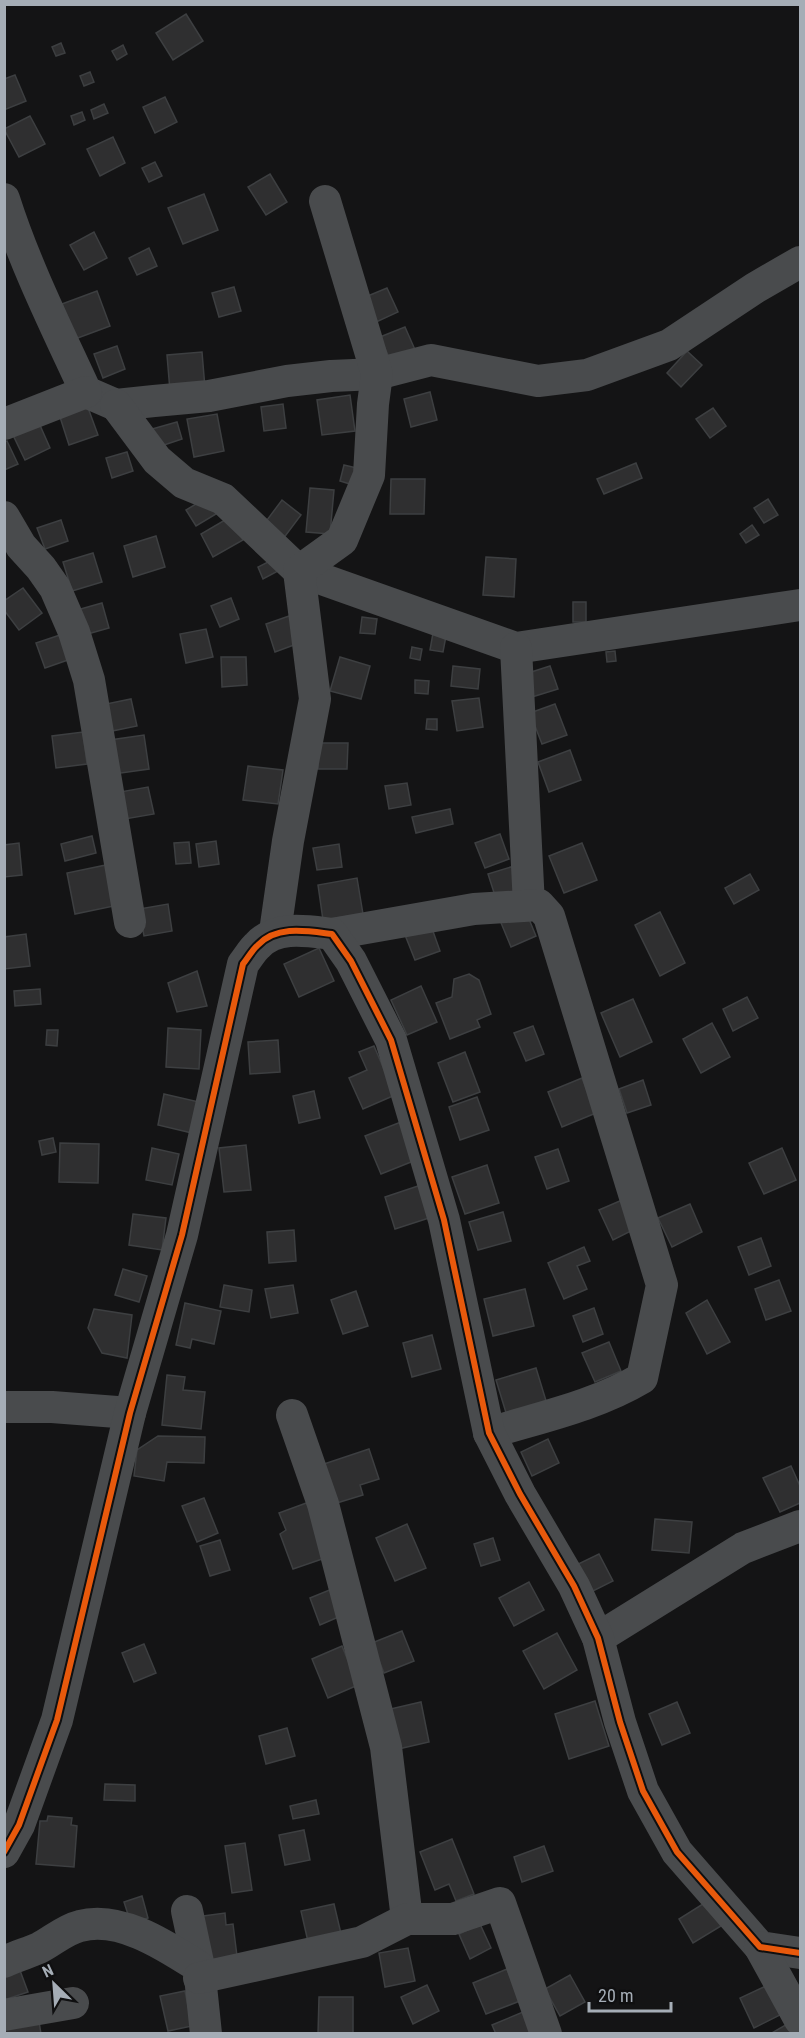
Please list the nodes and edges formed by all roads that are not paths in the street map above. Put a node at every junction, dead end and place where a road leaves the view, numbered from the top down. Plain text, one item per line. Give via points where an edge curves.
1 (4, 199) edge
2 (326, 201) dead end
3 (801, 262) edge
4 (377, 374) junction
5 (86, 392) junction
6 (116, 405) junction
7 (4, 424) edge
8 (4, 517) edge
9 (299, 571) junction
10 (801, 605) edge
11 (516, 648) junction
12 (529, 904) junction
13 (130, 922) dead end
14 (275, 932) junction
15 (332, 934) junction
16 (4, 1407) edge
17 (130, 1413) junction
18 (292, 1414) dead end
19 (489, 1433) junction
20 (801, 1526) edge
21 (598, 1638) junction
22 (4, 1852) edge
23 (187, 1911) dead end
24 (407, 1919) junction
25 (760, 1947) junction
26 (801, 1953) edge
27 (4, 1962) edge
28 (199, 1972) junction
29 (73, 2003) dead end
30 (4, 2015) edge
31 (801, 2020) edge
32 (206, 2034) edge
33 (546, 2034) edge

1 - 5 street
2 - 4 street
3 - 4 street via 669,345 587,375 538,381 431,360
4 - 6 street via 287,381 209,396
4 - 9 street via 369,475 342,540
5 - 6 street
5 - 7 street
6 - 9 street via 157,460 184,483 222,499
8 - 13 street via 21,546 55,588 80,651 89,680
9 - 11 street
9 - 14 street via 315,699
10 - 11 street
11 - 12 street
12 - 15 street via 474,909
12 - 19 street via 539,905 549,916 662,1285 642,1378 590,1403
14 - 15 street via 304,930
14 - 17 street via 243,964 182,1235
15 - 19 street via 351,961 391,1040 444,1220
16 - 17 street
17 - 22 street via 57,1720 19,1825
18 - 24 street via 322,1504 386,1747
19 - 21 street via 574,1586
20 - 21 street via 743,1548
21 - 25 street via 643,1791 677,1852
23 - 28 street
24 - 28 street via 362,1942
24 - 33 street via 453,1918 500,1903
25 - 26 street
25 - 31 street
27 - 28 street via 66,1931 99,1924 146,1935
28 - 32 street
29 - 30 street

